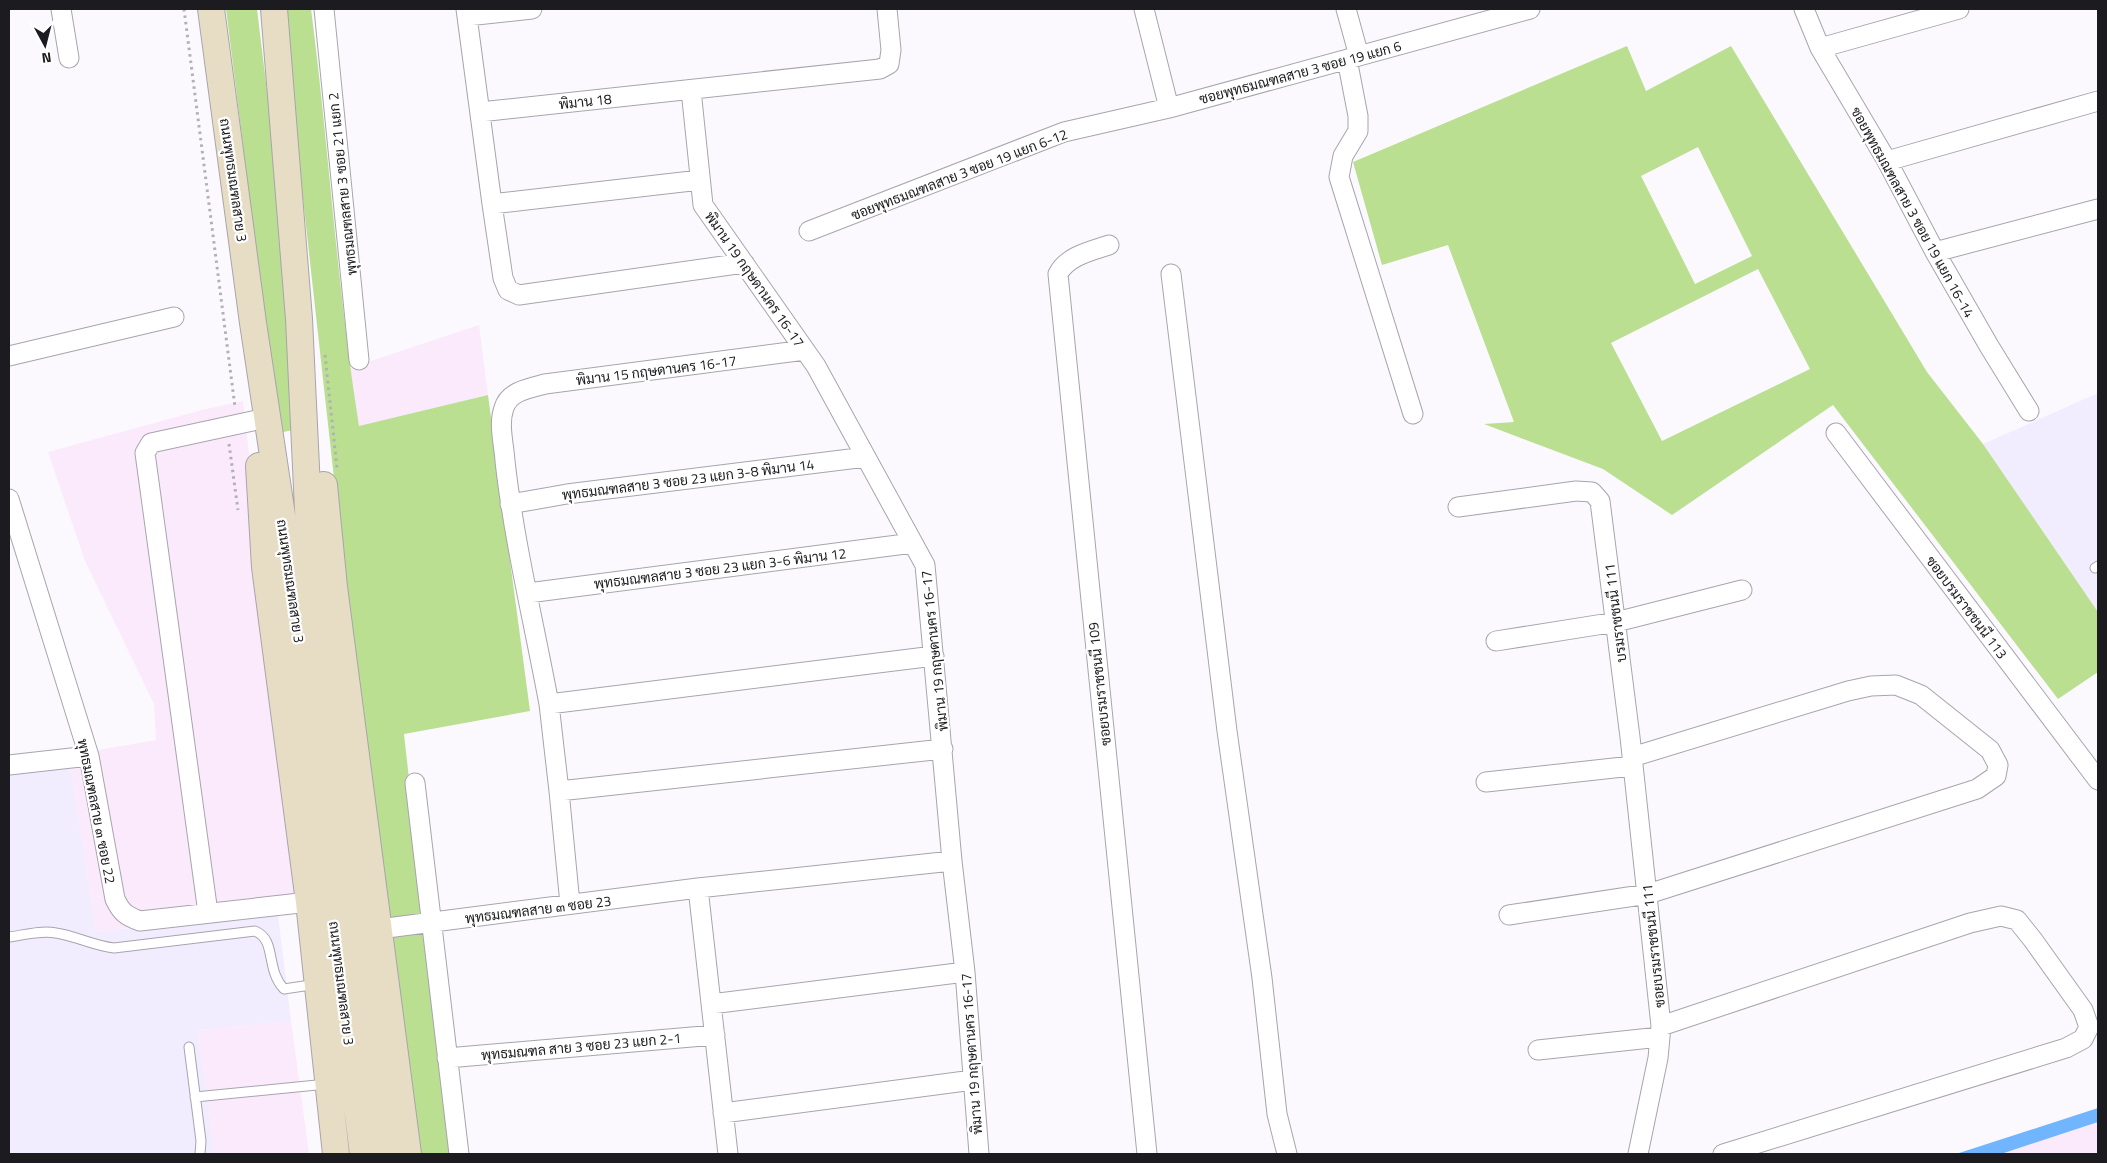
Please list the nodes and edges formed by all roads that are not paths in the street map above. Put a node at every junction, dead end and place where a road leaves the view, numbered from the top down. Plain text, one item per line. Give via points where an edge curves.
1 (61, 9) edge
2 (211, 9) edge
3 (274, 9) edge
4 (324, 9) edge
5 (532, 9) edge
6 (887, 9) edge
7 (1144, 9) edge
8 (1346, 9) edge
9 (1527, 9) edge
10 (1804, 9) edge
11 (1959, 9) edge
12 (467, 12) edge
13 (1820, 48) junction
14 (69, 58) dead end
15 (1353, 58) junction
16 (691, 90) junction
17 (2098, 101) edge
18 (1169, 108) junction
19 (480, 112) junction
20 (1887, 161) junction
21 (700, 180) junction
22 (492, 204) junction
23 (2098, 209) edge
24 (809, 231) dead end
25 (1109, 245) dead end
26 (1935, 252) junction
27 (744, 264) junction
28 (1171, 274) dead end
29 (174, 317) dead end
30 (300, 319) junction
31 (253, 323) junction
32 (805, 350) junction
33 (9, 356) edge
34 (359, 360) dead end
35 (2028, 411) dead end
36 (1413, 414) dead end
37 (247, 422) junction
38 (1836, 433) dead end
39 (866, 457) junction
40 (9, 499) edge
41 (510, 504) junction
42 (1458, 508) dead end
43 (912, 543) junction
44 (299, 553) junction
45 (1742, 590) dead end
46 (528, 593) junction
47 (1616, 622) junction
48 (1496, 641) dead end
49 (934, 656) junction
50 (549, 704) junction
51 (1630, 737) joint
52 (943, 749) junction
53 (89, 756) junction
54 (1632, 762) junction
55 (9, 765) edge
56 (2098, 780) edge
57 (1486, 782) dead end
58 (415, 783) dead end
59 (559, 791) junction
60 (952, 861) junction
61 (698, 888) junction
62 (1648, 894) junction
63 (309, 902) junction
64 (570, 904) junction
65 (208, 913) junction
66 (1509, 915) dead end
67 (433, 923) junction
68 (379, 929) junction
69 (9, 937) edge
70 (965, 972) junction
71 (317, 984) junction
72 (711, 1004) junction
73 (1660, 1031) junction
74 (714, 1034) junction
75 (189, 1047) dead end
76 (1538, 1050) dead end
77 (447, 1058) junction
78 (973, 1080) junction
79 (328, 1084) junction
80 (195, 1097) junction
81 (723, 1113) junction
82 (200, 1154) edge
83 (336, 1154) edge
84 (363, 1154) edge
85 (387, 1154) edge
86 (408, 1154) edge
87 (459, 1154) edge
88 (728, 1154) edge
89 (979, 1154) edge
90 (1147, 1154) edge
91 (1287, 1154) edge
92 (1638, 1154) edge
93 (1723, 1154) edge

1 - 14 street
2 - 31 main road, ถนนพุทธมณฑลสาย 3
3 - 30 main road, ถนนพุทธมณฑลสาย 3
4 - 34 street, พุทธมณฑลสาย 3 ซอย 21 แยก 2
5 - 12 street
6 - 16 street, พิมาน 18 via 891,50 889,64 880,69
7 - 18 street
8 - 15 street
9 - 15 street, ซอยพุทธมณฑลสาย 3 ซอย 19 แยก 6
10 - 13 street, ซอยพุทธมณฑลสาย 3 ซอย 19 แยก 16-14
11 - 13 street
12 - 19 street
13 - 20 street, ซอยพุทธมณฑลสาย 3 ซอย 19 แยก 16-14
15 - 18 street, ซอยพุทธมณฑลสาย 3 ซอย 19 แยก 6
15 - 36 street via 1358,131 1343,156 1339,177
16 - 19 street, พิมาน 18
16 - 21 street, พิมาน 19 กฤษดานคร 16-17
17 - 20 street
18 - 24 street, ซอยพุทธมณฑลสาย 3 ซอย 19 แยก 6-12 via 1064,132
19 - 22 street
20 - 26 street, ซอยพุทธมณฑลสาย 3 ซอย 19 แยก 16-14
21 - 22 street
21 - 27 street, พิมาน 19 กฤษดานคร 16-17 via 703,205
22 - 27 street via 503,278 508,290 519,295
23 - 26 street
25 - 90 street, ซอยบรมราชชนนี 109 via 1072,258 1058,274
26 - 35 street, ซอยพุทธมณฑลสาย 3 ซอย 19 แยก 16-14
27 - 32 street, พิมาน 19 กฤษดานคร 16-17
28 - 91 street via 1277,1114
29 - 33 street
30 - 44 main road, ถนนพุทธมณฑลสาย 3
30 - 68 main road via 320,442 334,587
31 - 37 main road
31 - 44 main road, ถนนพุทธมณฑลสาย 3
32 - 39 street, พิมาน 19 กฤษดานคร 16-17
32 - 41 street, พิมาน 15 กฤษดานคร 16-17 via 545,384 522,390 510,397 504,407 502,422
37 - 63 main road
37 - 65 street via 150,443 145,454
38 - 56 street, ซอยบรมราชชนนี 113
39 - 41 street, พุทธมณฑลสาย 3 ซอย 23 แยก 3-8 พิมาน 14
39 - 43 street, พิมาน 19 กฤษดานคร 16-17
40 - 53 street, พุทธมณฑลสาย ๓ ซอย 22
41 - 46 street
42 - 47 street, บรมราชชนนี 111 via 1576,491 1592,492 1600,501 1604,518
43 - 46 street, พุทธมณฑลสาย 3 ซอย 23 แยก 3-6 พิมาน 12
43 - 49 street, พิมาน 19 กฤษดานคร 16-17 via 925,564
44 - 84 main road, ถนนพุทธมณฑลสาย 3
44 - 85 main road, ถนนพุทธมณฑลสาย 3
45 - 47 street
46 - 50 street
47 - 48 street
47 - 51 street, บรมราชชนนี 111
49 - 50 street
49 - 52 street, พิมาน 19 กฤษดานคร 16-17
50 - 59 street
51 - 54 street, ซอยบรมราชชนนี 111
52 - 59 street
52 - 60 street, พิมาน 19 กฤษดานคร 16-17
53 - 55 street
53 - 65 street, พุทธมณฑลสาย ๓ ซอย 22 via 115,899 120,910 140,921
54 - 57 street
54 - 62 street, ซอยบรมราชชนนี 111
54 - 62 street via 1848,691 1896,685 1922,695 1990,750 1998,765 1996,776 1977,789
58 - 67 street
59 - 64 street
60 - 61 street, พุทธมณฑลสาย ๓ ซอย 23
60 - 70 street, พิมาน 19 กฤษดานคร 16-17
61 - 64 street, พุทธมณฑลสาย ๓ ซอย 23
61 - 72 street
62 - 66 street
62 - 73 street, ซอยบรมราชชนนี 111
63 - 65 street, พุทธมณฑลสาย ๓ ซอย 22
63 - 71 main road
64 - 67 street, พุทธมณฑลสาย ๓ ซอย 23
67 - 68 street, พุทธมณฑลสาย ๓ ซอย 23
67 - 77 street
68 - 86 main road
69 - 71 lane via 58,933 114,948 255,931 262,934 269,945 273,974 284,988
70 - 72 street
70 - 78 street, พิมาน 19 กฤษดานคร 16-17
71 - 79 main road
72 - 74 street
73 - 76 street
73 - 92 street, ซอยบรมราชชนนี 111 via 1658,1058
73 - 93 street via 1970,923 2001,916 2017,920 2083,1010 2089,1027 2083,1039 2066,1048
74 - 77 street, พุทธมณฑล สาย 3 ซอย 23 แยก 2-1
74 - 81 street
75 - 80 lane
77 - 87 street
78 - 81 street
78 - 89 street, พิมาน 19 กฤษดานคร 16-17
79 - 80 lane
79 - 83 main road
80 - 82 lane
81 - 88 street

